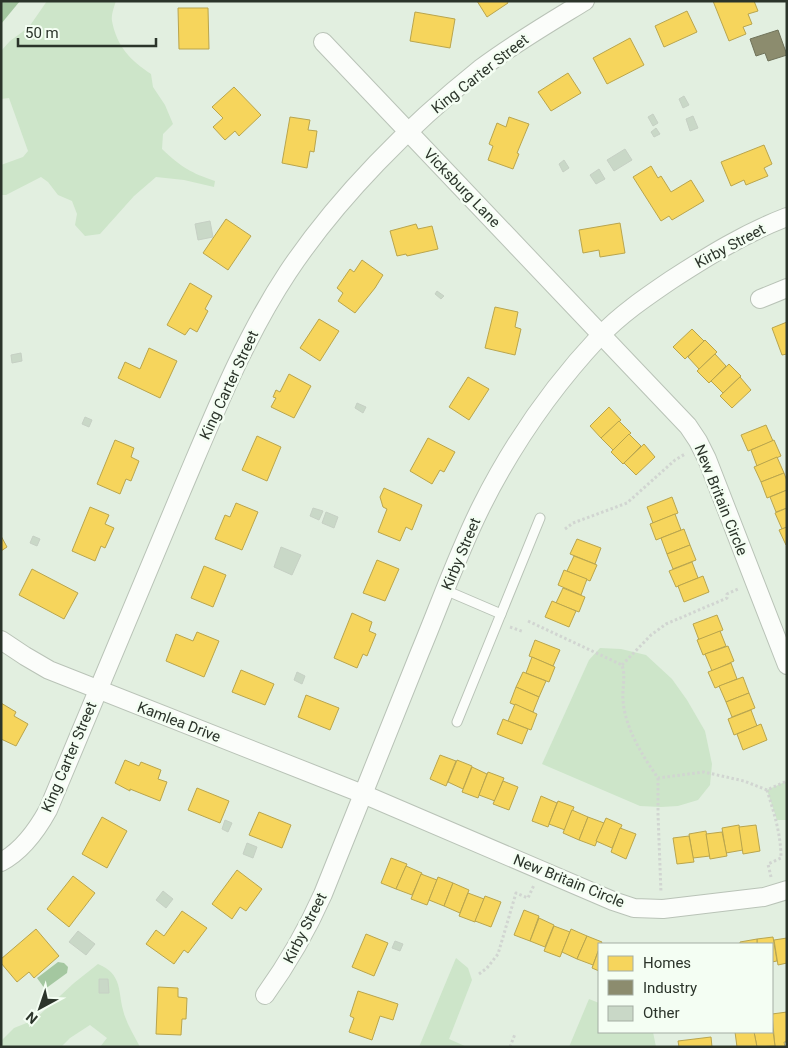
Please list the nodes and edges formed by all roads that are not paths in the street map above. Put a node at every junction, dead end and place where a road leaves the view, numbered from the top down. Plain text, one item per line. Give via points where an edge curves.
1 (585, 1) edge
2 (323, 42) dead end
3 (409, 132) junction
4 (787, 217) edge
5 (787, 288) edge
6 (760, 299) dead end
7 (602, 334) junction
8 (540, 518) dead end
9 (445, 590) junction
10 (501, 614) junction
11 (1, 640) edge
12 (787, 665) edge
13 (98, 690) junction
14 (457, 722) dead end
15 (363, 794) junction
16 (1, 862) edge
17 (781, 892) edge
18 (266, 995) dead end

1 - 3 street, King Carter Street via 481,69
2 - 3 street, Vicksburg Lane
3 - 7 street, Vicksburg Lane
3 - 13 street, King Carter Street via 322,226 260,319 230,378
4 - 7 street, Kirby Street via 703,259 640,300
5 - 6 street
7 - 9 street, Kirby Street via 555,390 504,463 480,508
7 - 12 street, New Britain Circle via 688,426 698,442
8 - 10 lane
9 - 10 lane
9 - 15 street, Kirby Street
10 - 14 lane
11 - 13 street, Kamlea Drive via 49,670
13 - 15 street, Kamlea Drive
13 - 16 street, King Carter Street via 39,826 24,844
15 - 17 street, New Britain Circle via 634,908 699,904
15 - 18 street, Kirby Street via 310,923

